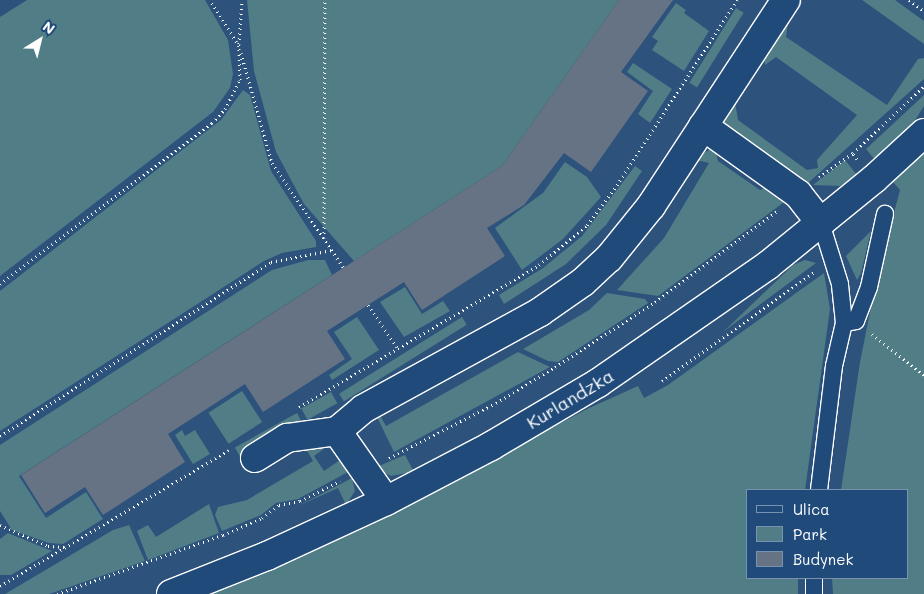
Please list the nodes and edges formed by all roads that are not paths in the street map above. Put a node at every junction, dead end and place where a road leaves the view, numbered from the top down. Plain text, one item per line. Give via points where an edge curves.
1 (786, 0) edge
2 (703, 126) junction
3 (924, 133) edge
4 (885, 214) dead end
5 (821, 223) junction
6 (850, 322) junction
7 (337, 431) junction
8 (246, 452) road end
9 (820, 489) edge
10 (386, 502) junction
11 (814, 579) edge
12 (171, 594) edge
13 (814, 594) edge

1 - 2 street
2 - 5 street via 798,194
2 - 7 street via 651,206 609,258 583,282 540,312 364,409
3 - 5 street, Kurlandzka
4 - 6 lane via 869,287
5 - 6 lane
5 - 10 street, Kurlandzka via 676,332 598,384
6 - 9 lane via 834,366
7 - 8 street via 288,438
7 - 10 street
10 - 12 street, Kurlandzka via 267,556
11 - 13 lane

